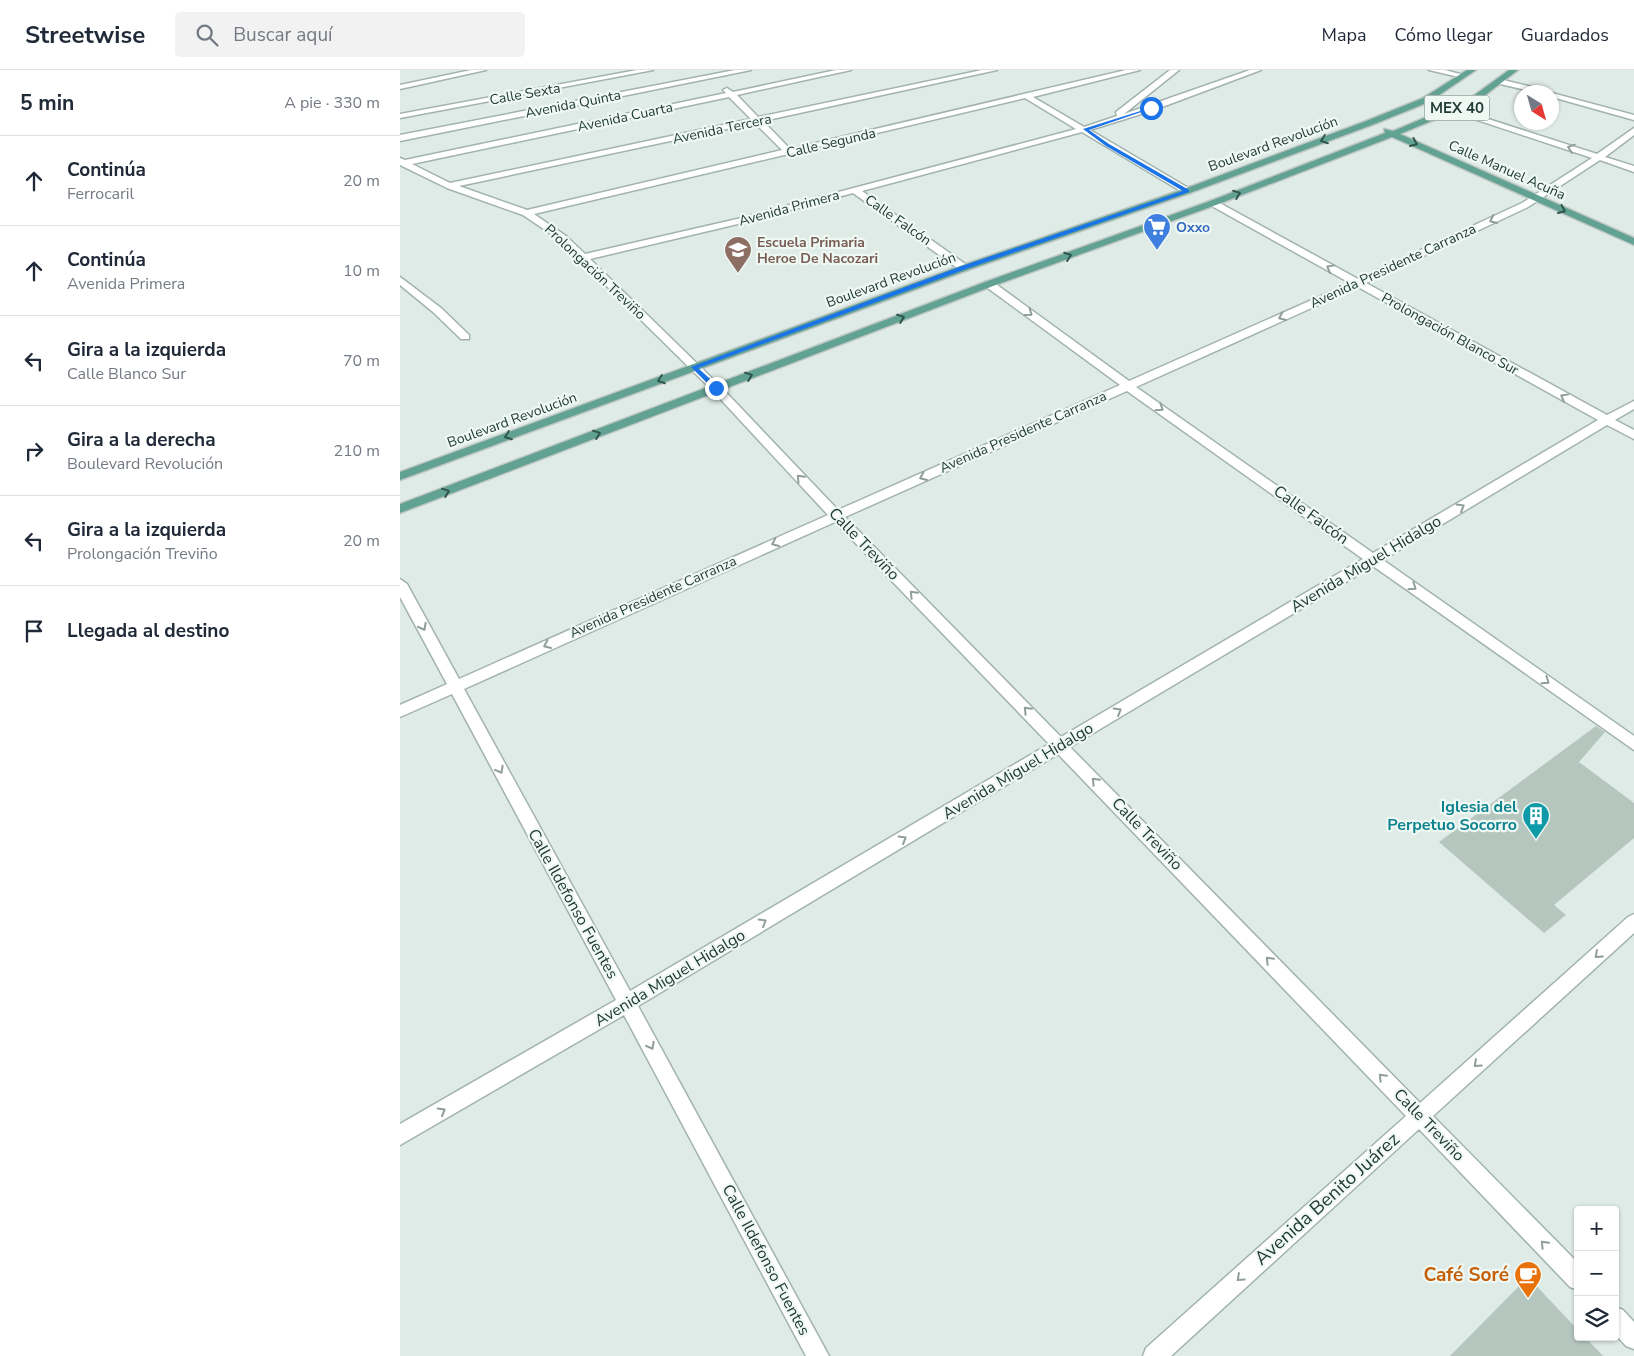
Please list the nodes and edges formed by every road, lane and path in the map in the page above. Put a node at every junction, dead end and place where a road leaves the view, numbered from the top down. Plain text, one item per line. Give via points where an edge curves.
1 (482, 70) edge
2 (649, 70) edge
3 (746, 70) edge
4 (847, 70) edge
5 (993, 70) edge
6 (1136, 70) edge
7 (1174, 70) edge
8 (1257, 70) edge
9 (1433, 70) edge
10 (1472, 70) edge
11 (1514, 70) edge
12 (1462, 76) junction
13 (715, 77) junction
14 (1499, 81) junction
15 (1514, 85) edge
16 (400, 87) edge
17 (1146, 93) junction
18 (732, 95) junction
19 (1026, 96) junction
20 (1559, 98) edge
21 (1426, 100) junction
22 (1164, 104) junction
23 (1456, 109) junction
24 (400, 116) edge
25 (1634, 118) edge
26 (758, 121) junction
27 (1110, 122) junction
28 (1369, 123) junction
29 (1085, 129) junction
30 (1634, 131) edge
31 (1392, 133) junction
32 (400, 138) edge
33 (789, 153) junction
34 (1600, 157) junction
35 (402, 162) edge
36 (1634, 169) edge
37 (450, 186) junction
38 (856, 190) junction
39 (1187, 191) junction
40 (1537, 198) junction
41 (1213, 203) junction
42 (526, 213) junction
43 (1634, 242) edge
44 (582, 258) junction
45 (964, 268) junction
46 (400, 280) edge
47 (1358, 283) junction
48 (989, 284) junction
49 (465, 337) dead end
50 (694, 367) junction
51 (1128, 386) junction
52 (716, 388) junction
53 (1634, 404) edge
54 (1607, 420) junction
55 (1634, 435) edge
56 (400, 476) edge
57 (400, 509) edge
58 (836, 516) junction
59 (1374, 559) junction
60 (400, 584) edge
61 (454, 686) junction
62 (400, 711) edge
63 (1634, 744) edge
64 (1061, 745) junction
65 (1634, 922) edge
66 (628, 1003) junction
67 (1420, 1116) junction
68 (400, 1135) edge
69 (1574, 1275) edge
70 (1619, 1322) edge
71 (1634, 1338) edge
72 (818, 1356) edge
73 (1154, 1356) edge

1 - 16 street
2 - 24 street, Calle Sexta
3 - 13 street, Avenida Quinta
4 - 18 street, Avenida Cuarta
5 - 26 street, Avenida Tercera
6 - 19 street, Calle Segunda
7 - 17 street
8 - 22 street, Avenida Primera
9 - 12 street
10 - 12 main road, Boulevard Revolución / MEX 40
11 - 14 main road, MEX 40
12 - 21 main road, Boulevard Revolución / MEX 40
13 - 18 street
13 - 32 street, Avenida Quinta
14 - 15 street
14 - 23 main road, MEX 40
17 - 22 street
17 - 27 street
18 - 26 street
18 - 35 street, Avenida Cuarta
19 - 29 street
19 - 33 street, Calle Segunda
20 - 25 street
21 - 23 street
21 - 28 main road, Boulevard Revolución / MEX 40
22 - 27 street, Avenida Primera
23 - 31 main road, MEX 40
34 -> 23 street
26 - 33 street
26 - 37 street, Avenida Tercera
27 - 29 street, Avenida Primera
28 - 31 main road, Calle Manuel Acuña
28 -> 39 main road, Boulevard Revolución / MEX 40
29 - 38 street, Avenida Primera
29 - 39 street
30 - 34 street, Avenida Presidente Carranza
31 -> 40 main road, Calle Manuel Acuña
41 -> 31 main road, MEX 40
33 - 42 street, Calle Segunda
34 - 36 street
34 - 40 street, Avenida Presidente Carranza
35 - 37 street, Prolongación Treviño
37 - 42 street, Prolongación Treviño
38 - 44 street, Avenida Primera via 739,222
38 - 45 street, Calle Falcón
39 - 45 main road, Boulevard Revolución / MEX 40
40 -> 43 main road, Calle Manuel Acuña
40 -> 47 street, Avenida Presidente Carranza
47 -> 41 street, Prolongación Blanco Sur
48 -> 41 main road, MEX 40
42 - 44 street, Prolongación Treviño via 548,226
44 - 50 street, Prolongación Treviño
45 - 50 main road, Boulevard Revolución / MEX 40
46 - 49 street
47 -> 51 street, Avenida Presidente Carranza
54 -> 47 street, Prolongación Blanco Sur
48 -> 51 street, Calle Falcón
52 -> 48 main road, MEX 40
50 - 52 street, Prolongación Treviño
50 -> 56 main road, Boulevard Revolución / MEX 40
51 -> 58 street, Avenida Presidente Carranza
51 -> 59 street, Calle Falcón
57 -> 52 main road, MEX 40
58 -> 52 street, Calle Treviño
53 - 54 street, Avenida Miguel Hidalgo
54 - 55 street, Prolongación Blanco Sur
59 -> 54 street, Avenida Miguel Hidalgo
58 -> 61 street, Avenida Presidente Carranza
64 -> 58 street, Calle Treviño
59 -> 63 street, Calle Falcón
64 -> 59 street, Avenida Miguel Hidalgo
60 -> 61 street, Calle Ildefonso Fuentes
61 - 62 street, Avenida Presidente Carranza
61 -> 66 street, Calle Ildefonso Fuentes
66 -> 64 street, Avenida Miguel Hidalgo
67 -> 64 street, Calle Treviño
65 -> 67 street, Avenida Benito Juárez
68 -> 66 street, Avenida Miguel Hidalgo
66 -> 72 street, Calle Ildefonso Fuentes
69 -> 67 street, Calle Treviño
67 -> 73 street, Avenida Benito Juárez
70 - 71 street

